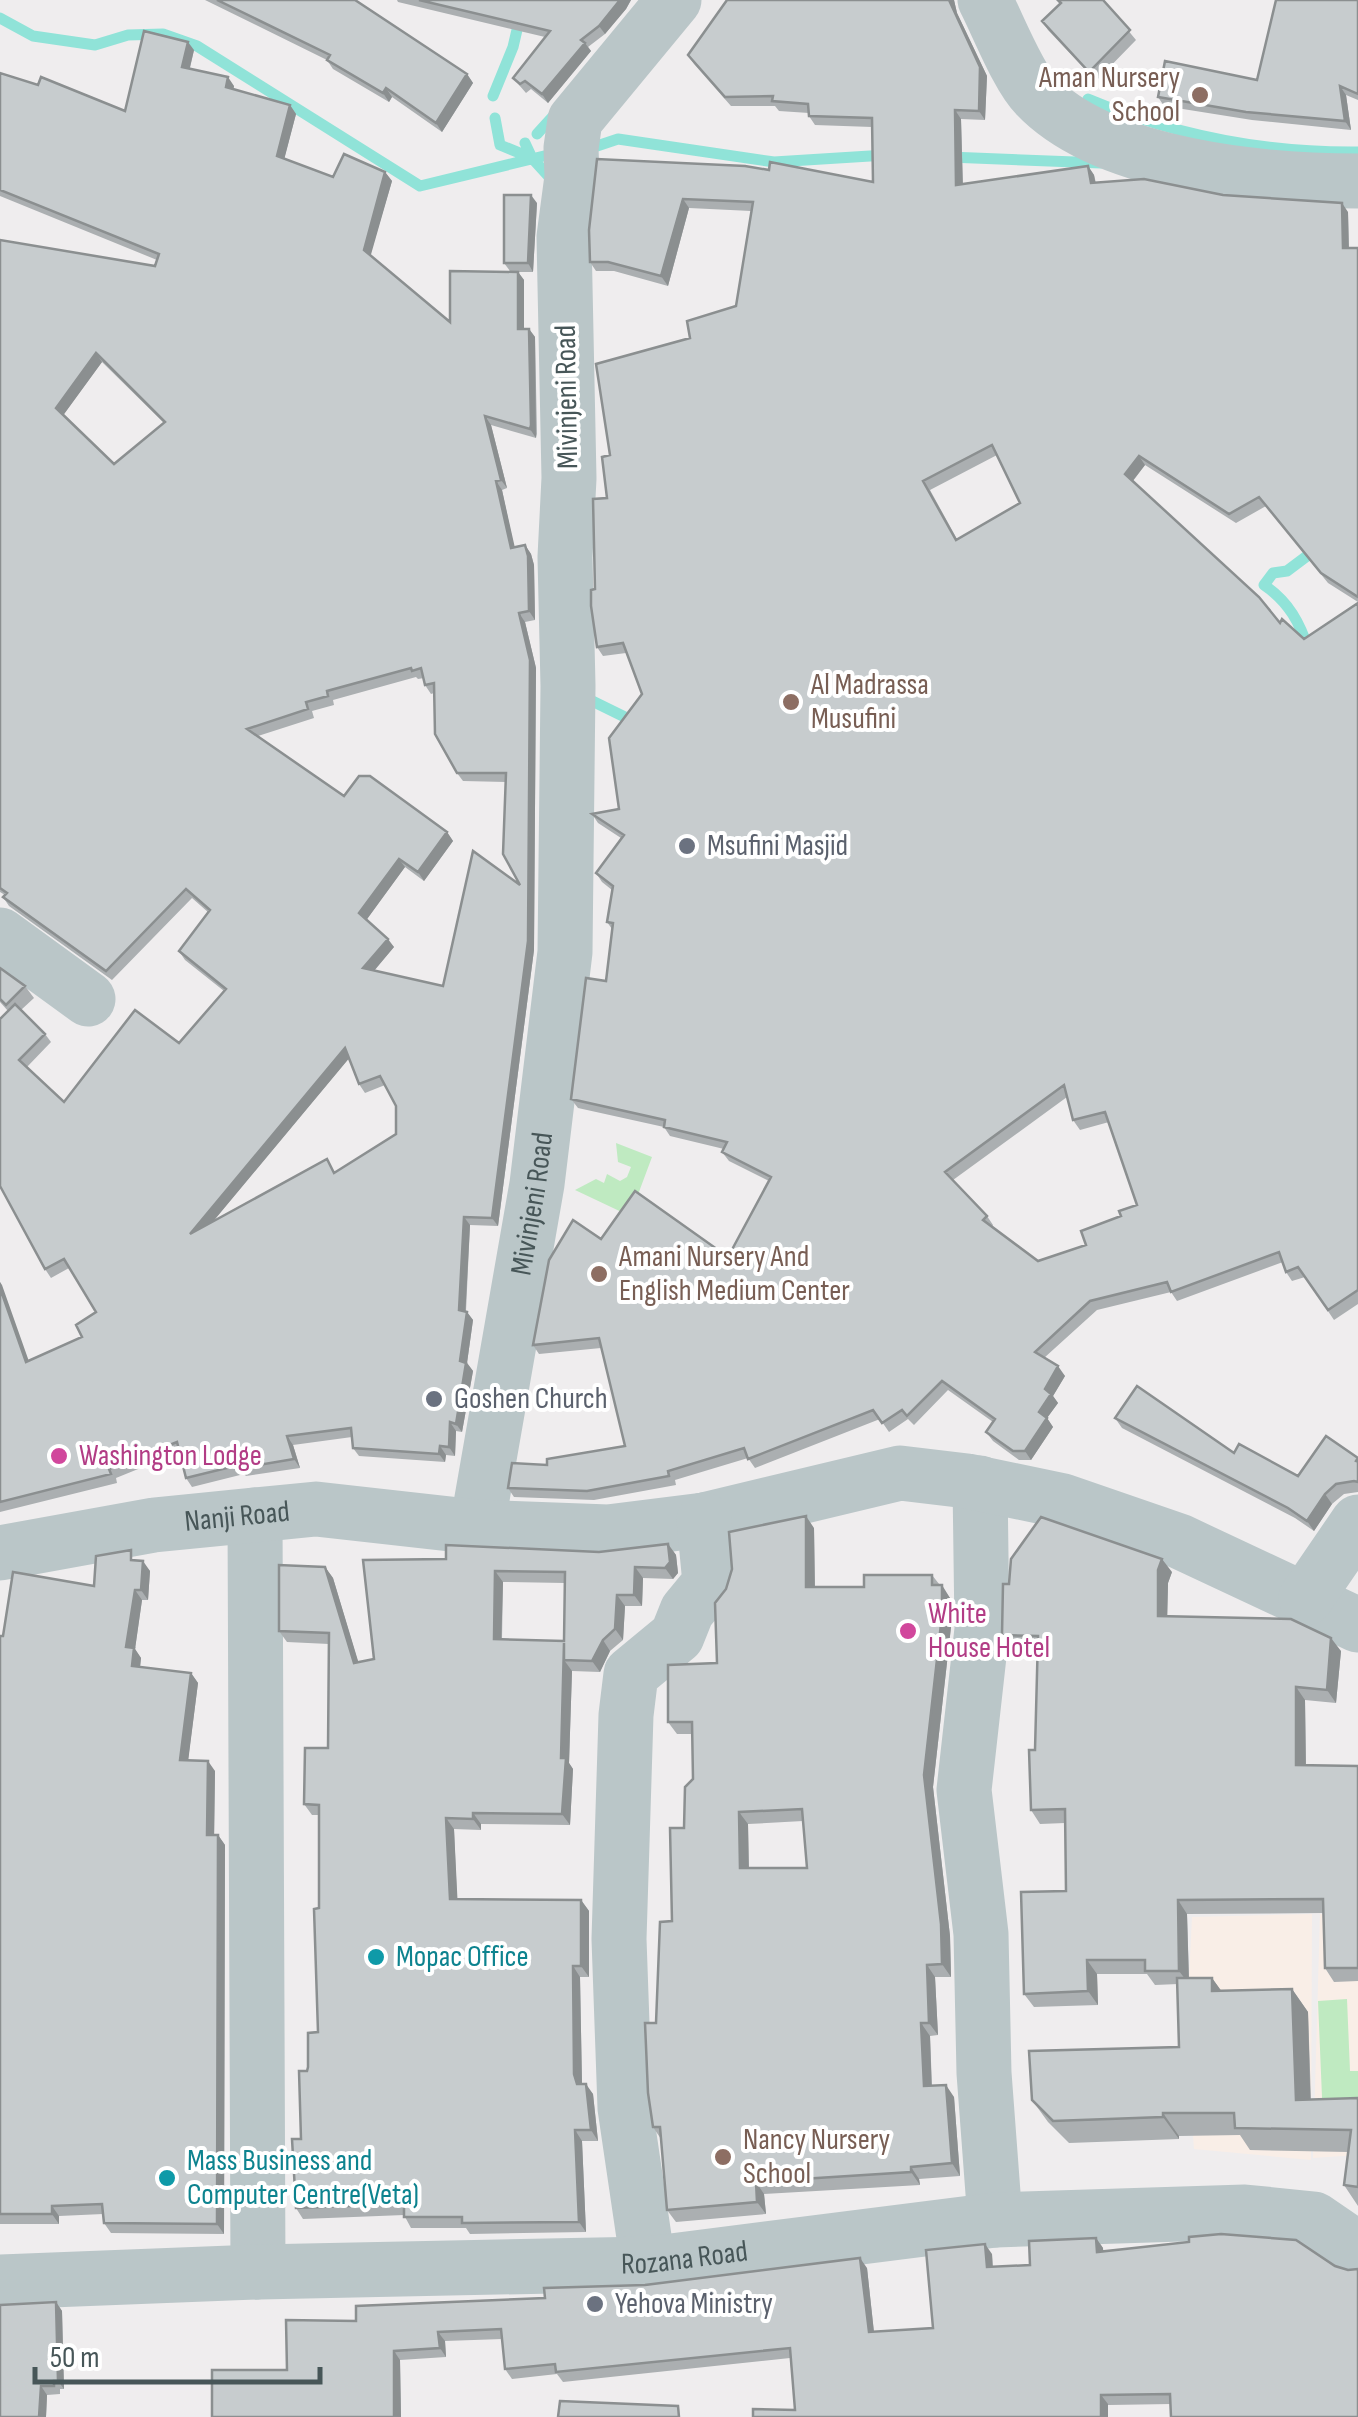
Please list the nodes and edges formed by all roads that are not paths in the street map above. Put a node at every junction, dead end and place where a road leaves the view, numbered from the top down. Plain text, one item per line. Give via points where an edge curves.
1 (674, 0) edge
2 (985, 0) edge
3 (1358, 181) edge
4 (0, 935) edge
5 (88, 999) dead end
6 (980, 1484) junction
7 (255, 1515) junction
8 (704, 1520) junction
9 (1358, 1522) edge
10 (477, 1527) junction
11 (0, 1553) edge
12 (1306, 1598) junction
13 (1358, 1625) edge
14 (996, 2220) junction
15 (1358, 2249) edge
16 (648, 2264) junction
17 (258, 2272) junction
18 (0, 2282) edge

1 - 10 street, Mivinjeni Road via 575,120 571,148 564,237 565,952 537,1184
2 - 3 street via 1034,94 1122,149 1216,170
4 - 5 street
6 - 8 street via 900,1473
6 - 12 street via 1063,1501 1179,1541
6 - 14 street via 982,1628 964,1790 981,1934
7 - 10 street, Nanji Road via 316,1509
7 - 11 street, Nanji Road
7 - 17 street
8 - 10 street via 608,1532
8 - 16 street via 710,1582 677,1636 631,1674 626,1715 620,1976 625,2108
9 - 12 street
12 - 13 street
14 - 15 street, Rozana Road via 1245,2212 1314,2219
14 - 16 street, Rozana Road
16 - 17 street, Rozana Road
17 - 18 street, Rozana Road

